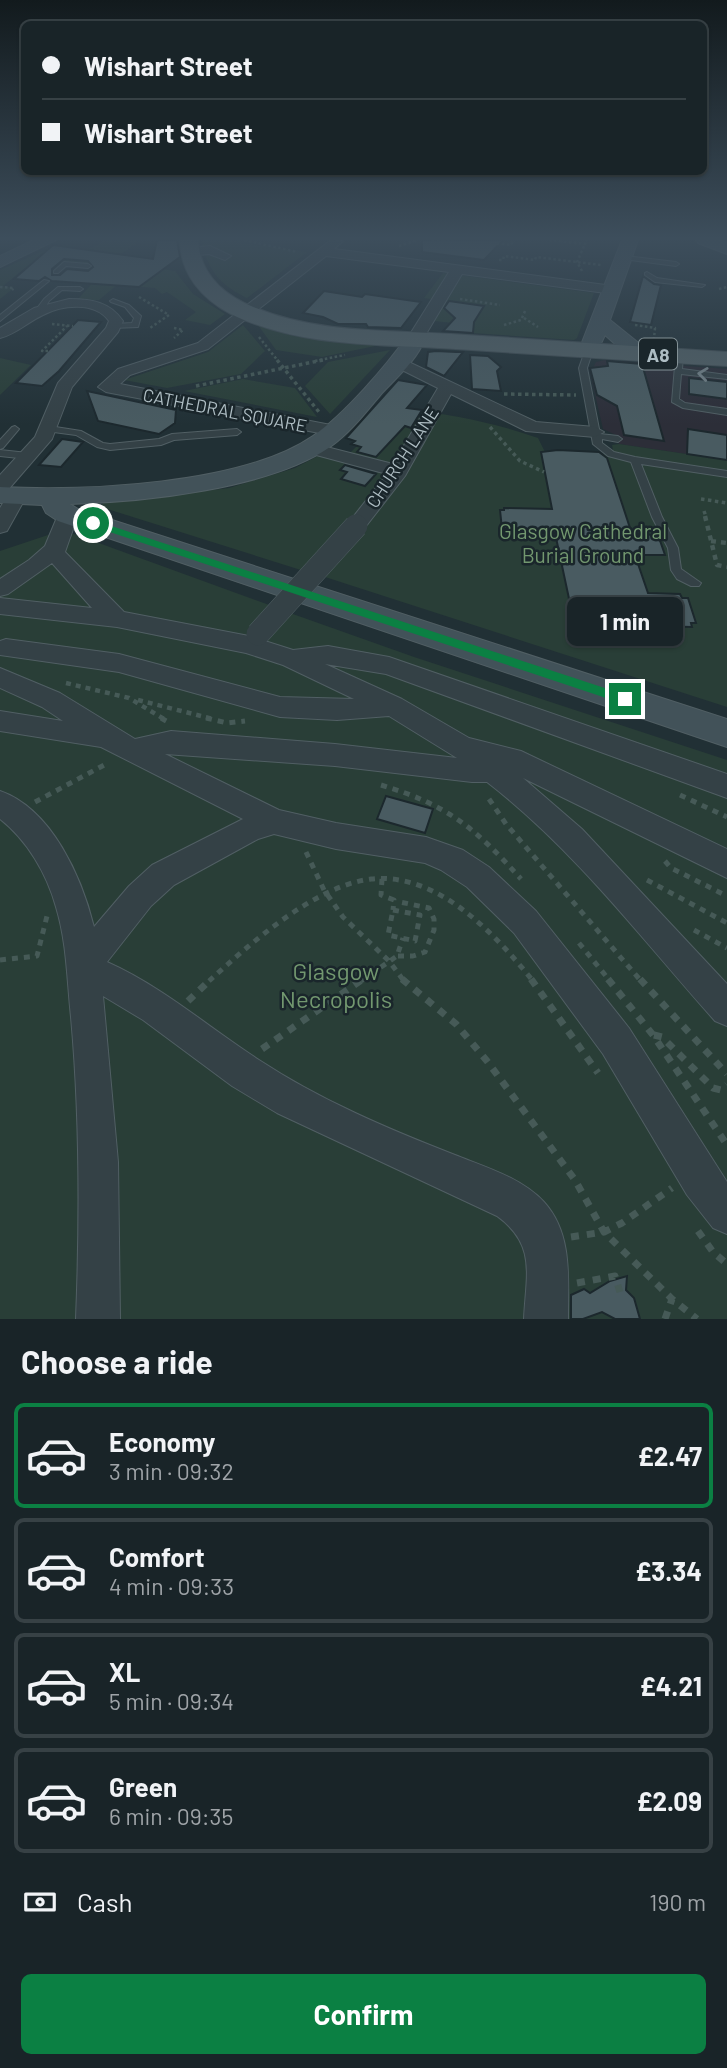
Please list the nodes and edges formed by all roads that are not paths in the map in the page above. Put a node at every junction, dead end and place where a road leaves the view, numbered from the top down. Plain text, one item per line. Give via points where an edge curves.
1 (21, 302) edge
2 (45, 302) edge
3 (115, 302) edge
4 (226, 302) edge
5 (260, 302) edge
6 (438, 302) edge
7 (608, 302) edge
8 (39, 311) junction
9 (246, 312) junction
10 (0, 319) edge
11 (600, 323) junction
12 (115, 327) junction
13 (0, 334) edge
14 (415, 340) junction
15 (589, 350) junction
16 (641, 353) junction
17 (727, 359) edge
18 (398, 362) junction
19 (679, 363) junction
20 (727, 377) edge
21 (447, 387) junction
22 (727, 412) edge
23 (15, 429) dead end
24 (49, 429) junction
25 (335, 431) junction
26 (567, 431) junction
27 (237, 432) dead end
28 (596, 434) junction
29 (618, 439) dead end
30 (0, 446) edge
31 (311, 448) junction
32 (0, 453) edge
33 (573, 453) dead end
34 (28, 456) junction
35 (635, 460) junction
36 (398, 471) junction
37 (727, 474) edge
38 (5, 493) edge
39 (60, 505) junction
40 (0, 527) edge
41 (54, 549) junction
42 (695, 583) dead end
43 (0, 589) edge
44 (0, 606) edge
45 (117, 619) junction
46 (253, 640) junction
47 (6, 648) dead end
48 (292, 659) junction
49 (0, 677) edge
50 (393, 706) junction
51 (0, 721) edge
52 (727, 733) edge
53 (123, 745) junction
54 (462, 747) junction
55 (487, 771) junction
56 (727, 786) edge
57 (8, 808) edge
58 (274, 821) junction
59 (727, 864) edge
60 (82, 967) junction
61 (727, 1009) edge
62 (727, 1214) edge
63 (98, 1319) edge
64 (546, 1319) edge

1 - 10 lane
2 - 8 lane
3 - 12 lane via 138,317 135,325
4 - 9 main road, A8
5 - 9 street, CATHEDRAL SQUARE
6 - 14 street
7 - 11 street
8 - 12 street via 69,304 94,306 113,315
8 - 13 street
9 - 14 main road, A8 via 324,332
9 - 25 street, CATHEDRAL SQUARE via 203,346 124,372 111,387
11 - 15 street
11 - 16 street
12 - 24 street via 64,386
14 - 15 main road, A8
14 - 18 street
15 - 16 main road, A8
15 - 28 lane via 583,368
16 - 19 main road, A8
17 - 19 main road, A8
18 - 21 street
18 - 25 street
20 -> 19 lane
19 - 22 lane via 674,397 678,402
21 - 26 street via 532,428
21 - 36 street, CHURCH LANE
23 - 30 lane
24 - 27 lane via 78,433 110,447
24 - 34 street
25 - 31 street
26 - 28 street
26 - 33 street
28 - 29 lane
28 - 35 lane via 606,451
31 - 36 street
31 - 39 street via 253,471
32 - 34 lane
34 - 38 street
35 - 37 lane
35 - 42 lane via 673,548 676,570
36 - 46 street, CHURCH LANE, bridge via 356,526
38 - 39 street
38 - 40 street
39 - 41 street
39 - 52 street
41 - 43 street
41 - 45 street via 61,563
44 - 45 street
45 - 46 street
46 - 48 street
47 - 50 street via 119,663 280,707 338,710
48 - 50 street
48 - 56 street via 328,655 389,666
49 - 53 street via 51,700
50 - 54 street
51 - 53 street
53 - 55 street via 171,742
53 - 58 street
54 - 55 street
54 - 59 street via 512,759
55 - 61 street via 539,807 571,838
57 - 60 street via 39,840 71,904
58 - 60 street via 163,875
58 - 62 street via 336,836 426,849 466,868 491,887 584,996 614,1067
60 - 63 street via 97,1143
60 - 64 street via 128,988 298,1104 513,1203 536,1223 546,1250

